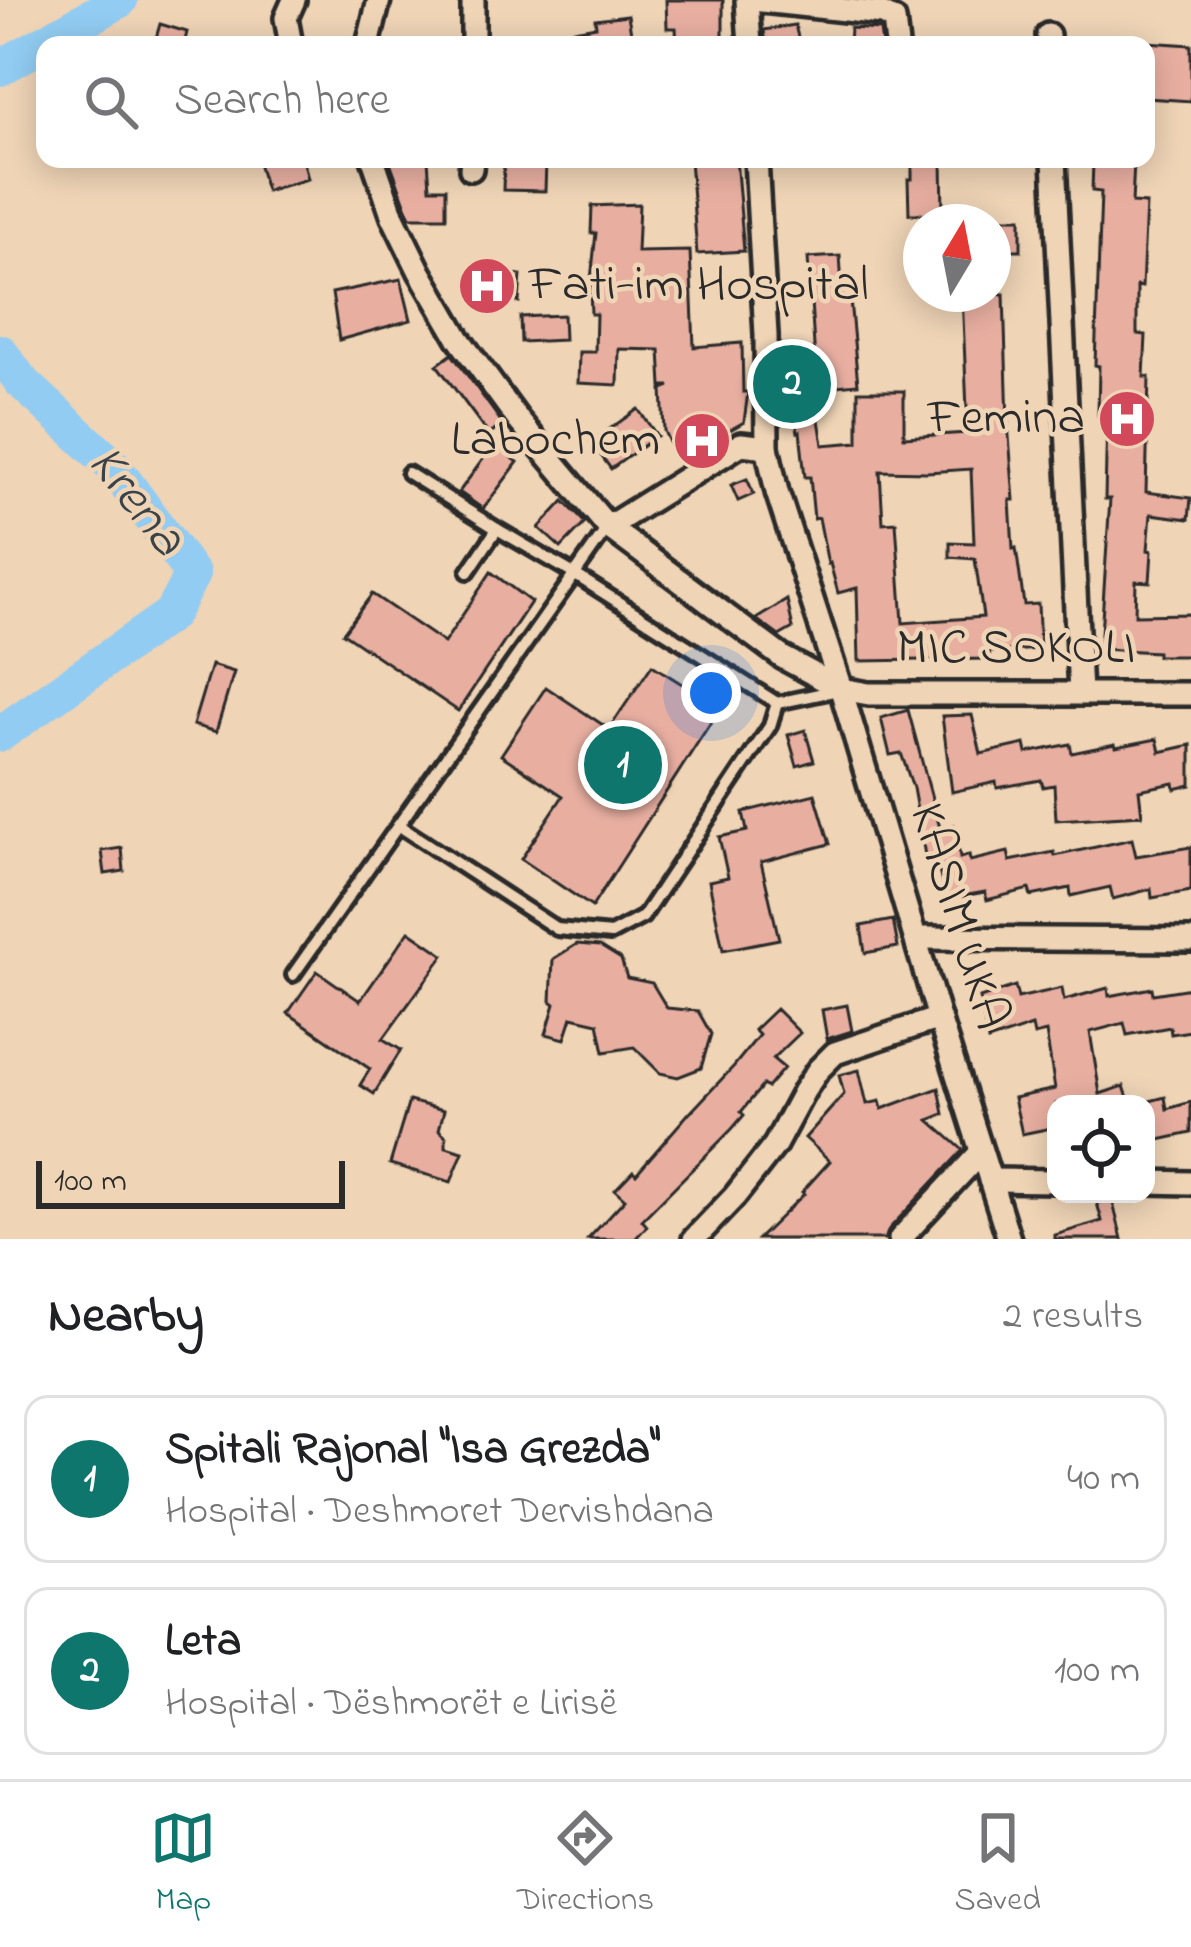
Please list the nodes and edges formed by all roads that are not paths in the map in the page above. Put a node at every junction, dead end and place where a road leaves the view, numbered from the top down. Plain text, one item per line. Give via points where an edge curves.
1 (294, 0) edge
2 (379, 0) edge
3 (473, 0) edge
4 (750, 0) edge
5 (289, 36) edge
6 (370, 36) edge
7 (472, 36) edge
8 (750, 36) edge
9 (896, 36) edge
10 (371, 168) edge
11 (757, 168) edge
12 (1054, 168) edge
13 (767, 447) junction
14 (408, 473) dead end
15 (608, 527) junction
16 (497, 529) junction
17 (468, 572) dead end
18 (574, 574) junction
19 (842, 689) junction
20 (1079, 693) junction
21 (1191, 694) edge
22 (777, 703) junction
23 (398, 825) junction
24 (916, 938) junction
25 (1191, 940) edge
26 (292, 975) dead end
27 (939, 1018) junction
28 (981, 1152) junction
29 (990, 1180) junction
30 (1047, 1181) edge
31 (1155, 1182) edge
32 (1191, 1183) edge
33 (694, 1239) edge
34 (899, 1239) edge
35 (1009, 1239) edge

1 - 5 street
2 - 6 street
3 - 7 street
4 - 8 street
4 - 9 street via 883,14 894,20
10 - 15 street via 459,339
11 - 13 street, KASIM UKA
12 - 20 street
13 - 15 street via 741,445
13 - 19 street, KASIM UKA
14 - 16 lane
15 - 18 lane
15 - 19 street via 782,657
16 - 17 lane
16 - 18 lane
18 - 22 lane
18 - 23 lane
19 - 20 street, MIC SOKOLI
19 - 22 lane
19 - 24 street, KASIM UKA
20 - 21 street, MIC SOKOLI
22 - 23 lane via 770,726 643,917 611,934 557,928
23 - 26 lane
24 - 25 street
24 - 27 street, KASIM UKA
27 - 28 street, KASIM UKA
27 - 33 street via 835,1053 803,1091 775,1145
28 - 29 street, KASIM UKA
28 - 34 street
29 - 30 street
29 - 35 street, KASIM UKA
31 - 32 street

